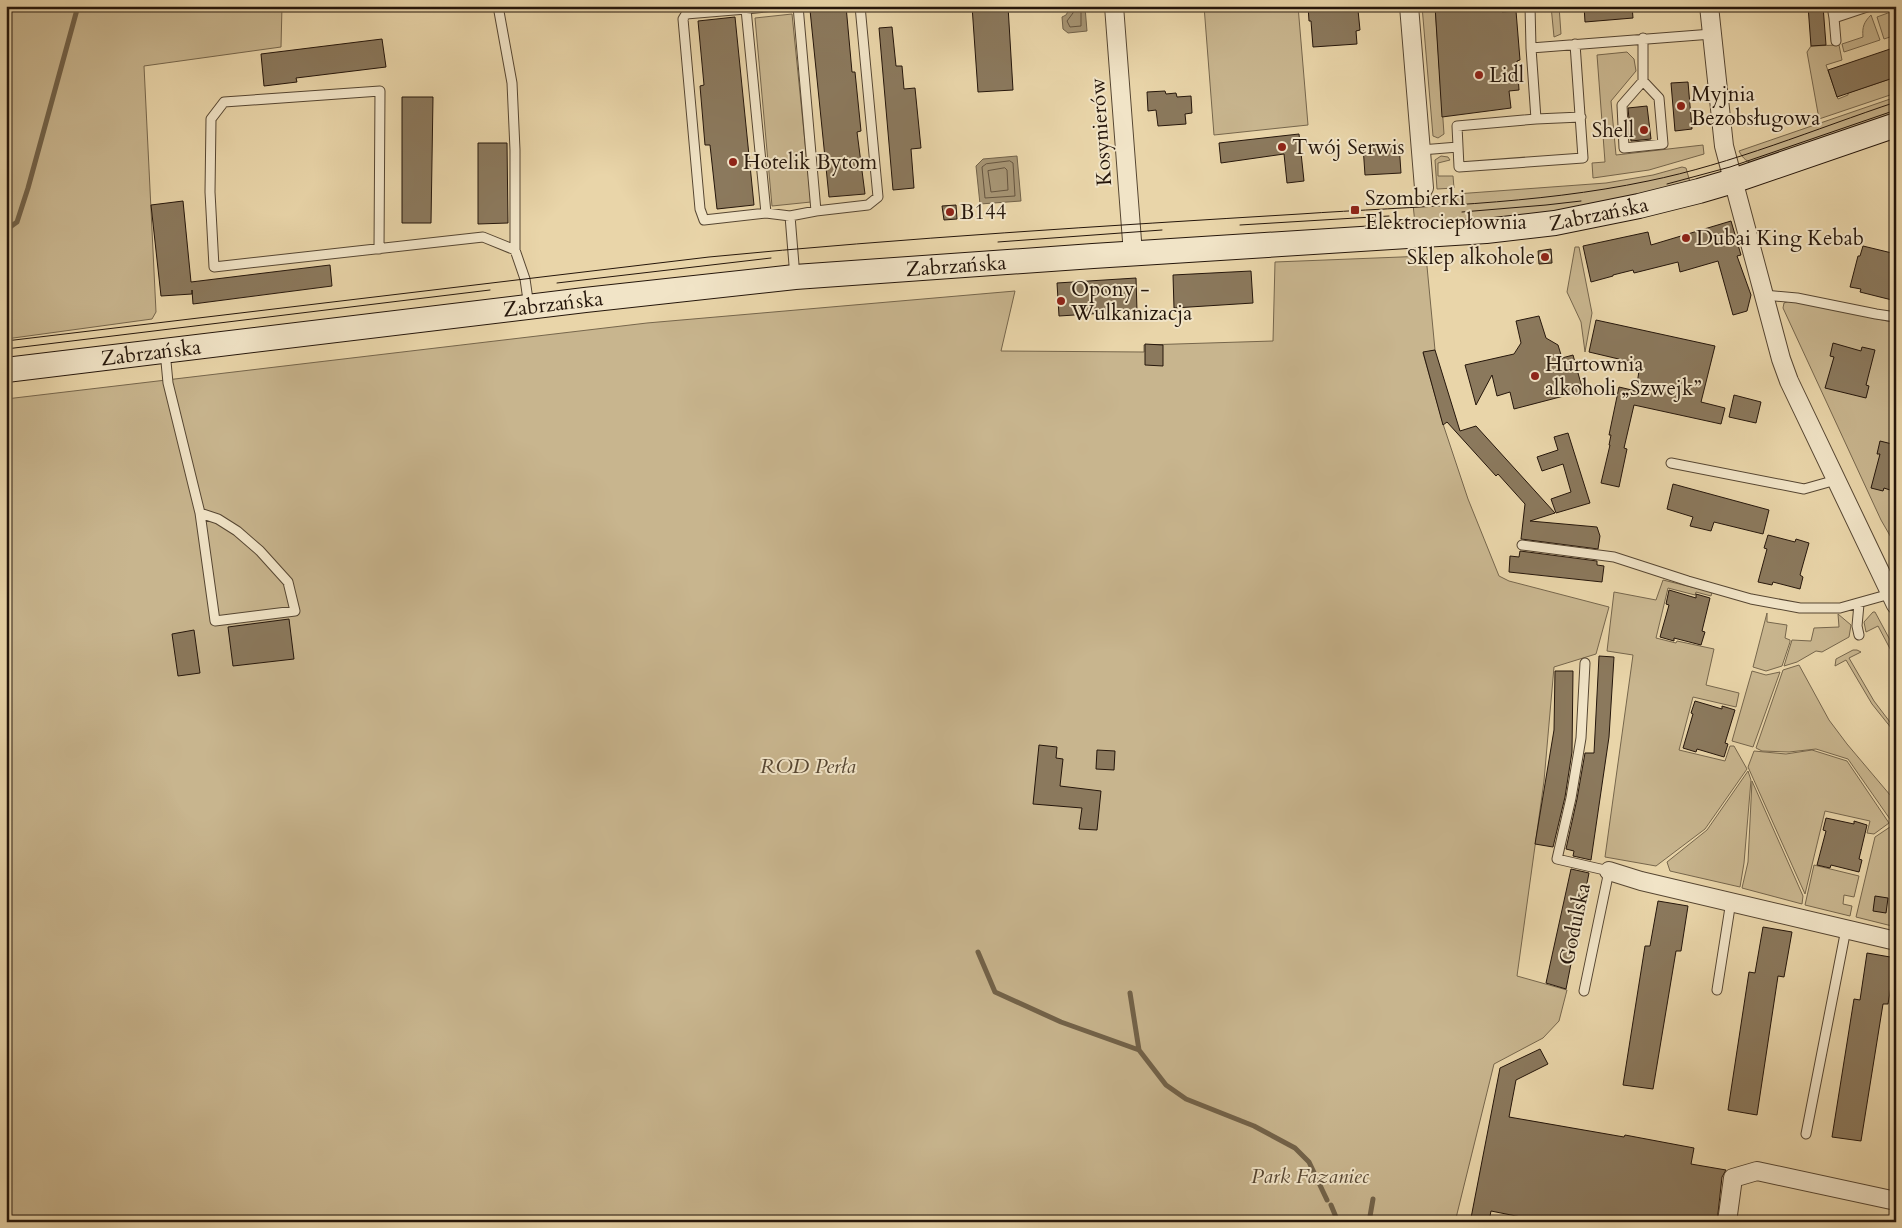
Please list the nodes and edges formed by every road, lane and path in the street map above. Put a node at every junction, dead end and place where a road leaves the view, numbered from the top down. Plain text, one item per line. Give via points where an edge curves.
1 (498, 6) edge
2 (775, 6) edge
3 (798, 6) edge
4 (860, 6) edge
5 (1114, 6) edge
6 (1409, 6) edge
7 (1530, 6) edge
8 (1709, 6) edge
9 (1832, 6) edge
10 (1870, 6) edge
11 (746, 9) junction
12 (1834, 18) junction
13 (1712, 34) junction
14 (1643, 38) junction
15 (1836, 41) dead end
16 (1575, 44) junction
17 (1531, 48) junction
18 (1643, 81) junction
19 (1581, 117) junction
20 (1536, 119) junction
21 (1896, 125) edge
22 (1458, 147) junction
23 (1421, 150) junction
24 (1733, 181) junction
25 (1424, 188) dead end
26 (816, 211) junction
27 (766, 213) junction
28 (790, 216) junction
29 (379, 249) junction
30 (515, 250) junction
31 (1133, 254) junction
32 (794, 277) junction
33 (1764, 295) junction
34 (529, 307) junction
35 (1896, 317) edge
36 (165, 351) junction
37 (6, 370) edge
38 (1672, 463) dead end
39 (1836, 480) junction
40 (200, 513) junction
41 (1522, 546) dead end
42 (1893, 599) edge
43 (1859, 604) junction
44 (1859, 635) dead end
45 (1584, 663) dead end
46 (1609, 871) junction
47 (1731, 901) junction
48 (1846, 929) junction
49 (1896, 941) edge
50 (1718, 990) dead end
51 (1584, 991) dead end
52 (1806, 1134) dead end
53 (1896, 1201) edge
54 (1727, 1222) edge

1 - 30 lane via 512,83 516,150
2 - 11 lane
3 - 26 lane
4 - 26 lane via 878,197 868,205
5 - 31 street, Kosynierów
6 - 23 street
7 - 17 lane
8 - 13 street
9 - 12 lane
10 - 12 lane
11 - 27 lane
11 - 27 lane via 686,14 683,19 700,209 704,220
12 - 15 lane
13 - 14 lane
13 - 24 street via 1722,131
14 - 16 lane
14 - 18 lane
16 - 17 lane
16 - 19 lane
17 - 20 lane
18 - 18 lane via 1622,105 1624,148 1663,144 1659,98
19 - 20 lane
19 - 22 lane via 1583,158 1459,167
20 - 22 lane via 1457,126
21 - 24 street, Zabrzańska
22 - 23 lane
23 - 25 street
24 - 31 street, Zabrzańska via 1639,206 1555,223 1486,231
24 - 33 street
26 - 28 lane
27 - 28 lane
28 - 32 lane
29 - 29 lane via 214,267 211,119 224,102 380,91
29 - 30 lane via 483,238
30 - 34 lane via 526,279
31 - 32 street, Zabrzańska
32 - 34 street, Zabrzańska
33 - 35 lane via 1798,298
33 - 39 street via 1789,381
34 - 36 street, Zabrzańska
36 - 37 street, Zabrzańska
36 - 40 lane via 168,383
38 - 39 lane via 1804,489
39 - 42 street
40 - 40 lane via 215,621 295,610 288,582 260,550 237,530
41 - 43 lane via 1614,557 1751,599 1800,608 1831,609
42 - 43 lane
43 - 44 lane
45 - 46 lane via 1581,738 1557,859
46 - 47 street, Godulska
46 - 51 lane, Godulska
47 - 48 street, Godulska
47 - 50 lane
48 - 49 street, Godulska
48 - 52 lane
53 - 54 street via 1758,1171 1733,1178

